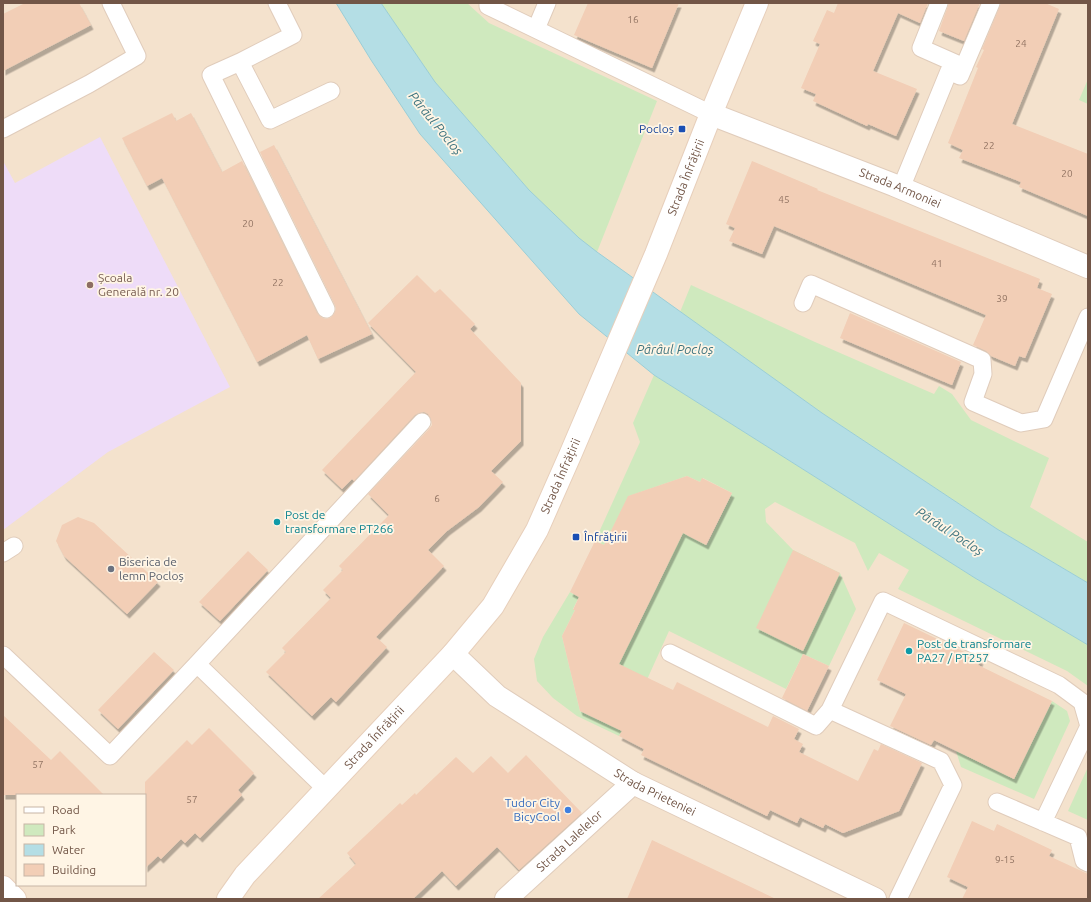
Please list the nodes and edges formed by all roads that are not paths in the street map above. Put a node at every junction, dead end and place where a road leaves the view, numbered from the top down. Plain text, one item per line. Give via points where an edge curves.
1 (111, 3) edge
2 (277, 3) edge
3 (488, 3) edge
4 (548, 3) edge
5 (757, 3) edge
6 (939, 3) edge
7 (991, 3) edge
8 (536, 29) junction
9 (240, 62) junction
10 (964, 67) junction
11 (331, 91) dead end
12 (711, 114) junction
13 (3, 129) edge
14 (901, 188) junction
15 (1088, 267) edge
16 (803, 303) dead end
17 (326, 309) dead end
18 (1088, 317) edge
19 (422, 422) dead end
20 (670, 653) dead end
21 (453, 654) junction
22 (3, 655) edge
23 (197, 664) junction
24 (830, 710) junction
25 (1088, 723) edge
26 (1088, 728) edge
27 (634, 783) junction
28 (326, 789) junction
29 (997, 802) dead end
30 (1043, 822) junction
31 (1088, 863) edge
32 (245, 875) junction
33 (213, 899) edge
34 (228, 899) edge
35 (506, 899) edge
36 (875, 899) edge
37 (898, 899) edge

1 - 13 lane via 137,56
2 - 9 lane via 292,34
3 - 8 lane via 488,6
4 - 8 lane
5 - 12 street, Strada Înfrățirii
6 - 10 lane via 921,48
7 - 10 lane
8 - 12 lane
9 - 11 lane via 270,120
9 - 17 lane via 211,75
10 - 14 lane via 960,76 949,71
12 - 14 street, Strada Armoniei
12 - 21 street, Strada Înfrățirii via 650,268 537,530 493,606
14 - 15 street, Strada Armoniei
16 - 18 lane via 811,284 982,360 983,374 973,402 1021,423 1044,419
19 - 23 lane
20 - 24 lane via 816,726
21 - 27 street, Strada Prieteniei via 497,696
21 - 28 street, Strada Înfrățirii
22 - 23 lane via 110,756
23 - 28 lane
24 - 25 lane via 883,601 1059,685 1082,702
24 - 37 lane via 942,761 953,785
26 - 30 lane
27 - 35 street, Strada Lalelelor
27 - 36 street, Strada Prieteniei
28 - 32 street, Strada Înfrățirii
29 - 30 lane
30 - 31 lane via 1078,836 1084,861
32 - 33 street, Strada Înfrățirii
32 - 34 street, Strada Înfrățirii

